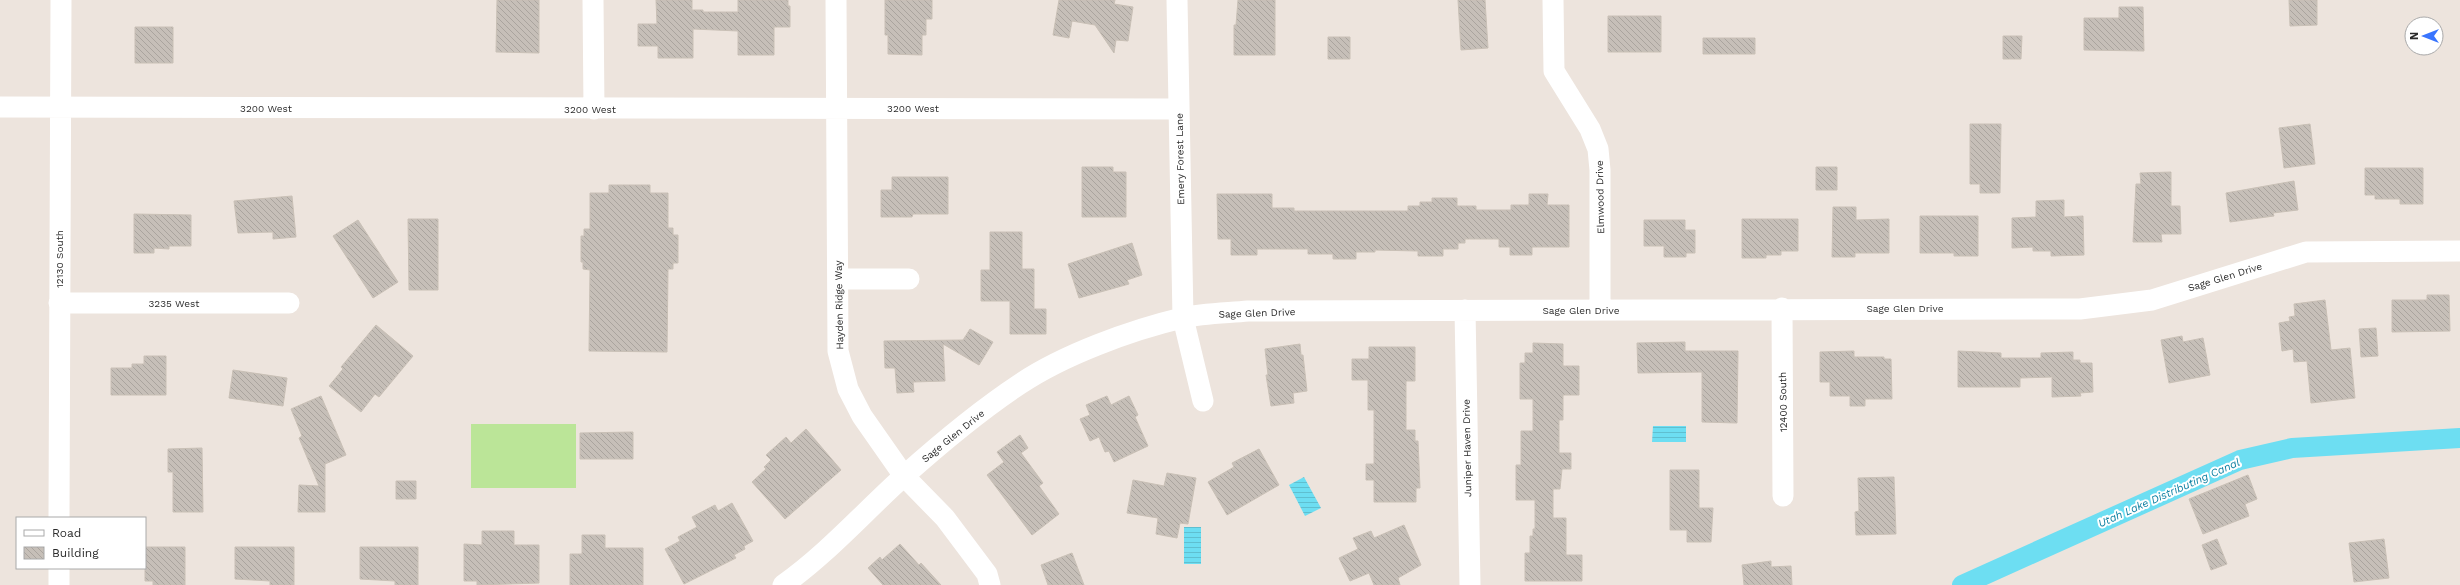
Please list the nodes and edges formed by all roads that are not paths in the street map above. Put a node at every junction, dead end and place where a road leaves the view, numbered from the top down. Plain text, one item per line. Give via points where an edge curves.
1 (61, 0) edge
2 (593, 0) edge
3 (836, 0) edge
4 (1177, 0) edge
5 (1553, 0) edge
6 (60, 106) junction
7 (0, 107) edge
8 (836, 108) junction
9 (594, 109) junction
10 (1179, 109) junction
11 (2460, 251) edge
12 (838, 279) junction
13 (909, 279) dead end
14 (59, 303) junction
15 (289, 303) dead end
16 (1782, 308) junction
17 (1465, 310) junction
18 (1600, 310) junction
19 (1183, 318) junction
20 (1203, 401) dead end
21 (904, 476) junction
22 (1783, 496) dead end
23 (59, 517) edge
24 (58, 569) edge
25 (58, 585) edge
26 (783, 585) edge
27 (990, 585) edge
28 (1470, 585) edge

1 - 6 street, 12130 South
2 - 9 street
3 - 8 street, Hayden Ridge Way
4 - 10 street, Emery Forest Lane
5 - 18 street, Elmwood Drive via 1554,72 1590,129 1598,149
6 - 7 street, 3200 West
6 - 9 street, 3200 West
6 - 14 street, 12130 South
8 - 9 street, 3200 West
8 - 10 street, 3200 West
8 - 12 street, Hayden Ridge Way
10 - 19 street, Emery Forest Lane
11 - 16 street, Sage Glen Drive via 2306,252 2152,300 2080,309
12 - 13 street
12 - 21 street, Hayden Ridge Way via 838,351 848,390 862,416
14 - 15 street, 3235 West
14 - 23 street, 12130 South
16 - 18 street, Sage Glen Drive
16 - 22 street, 12400 South
17 - 18 street, Sage Glen Drive
17 - 19 street, Sage Glen Drive via 1248,311
17 - 28 street, Juniper Haven Drive
19 - 20 street, Emery Forest Lane
19 - 21 street, Sage Glen Drive via 1146,328 1068,357 1020,383
21 - 26 street, Sage Glen Drive via 802,571
21 - 27 street, Hayden Ridge Way via 945,518 986,574
24 - 25 street

